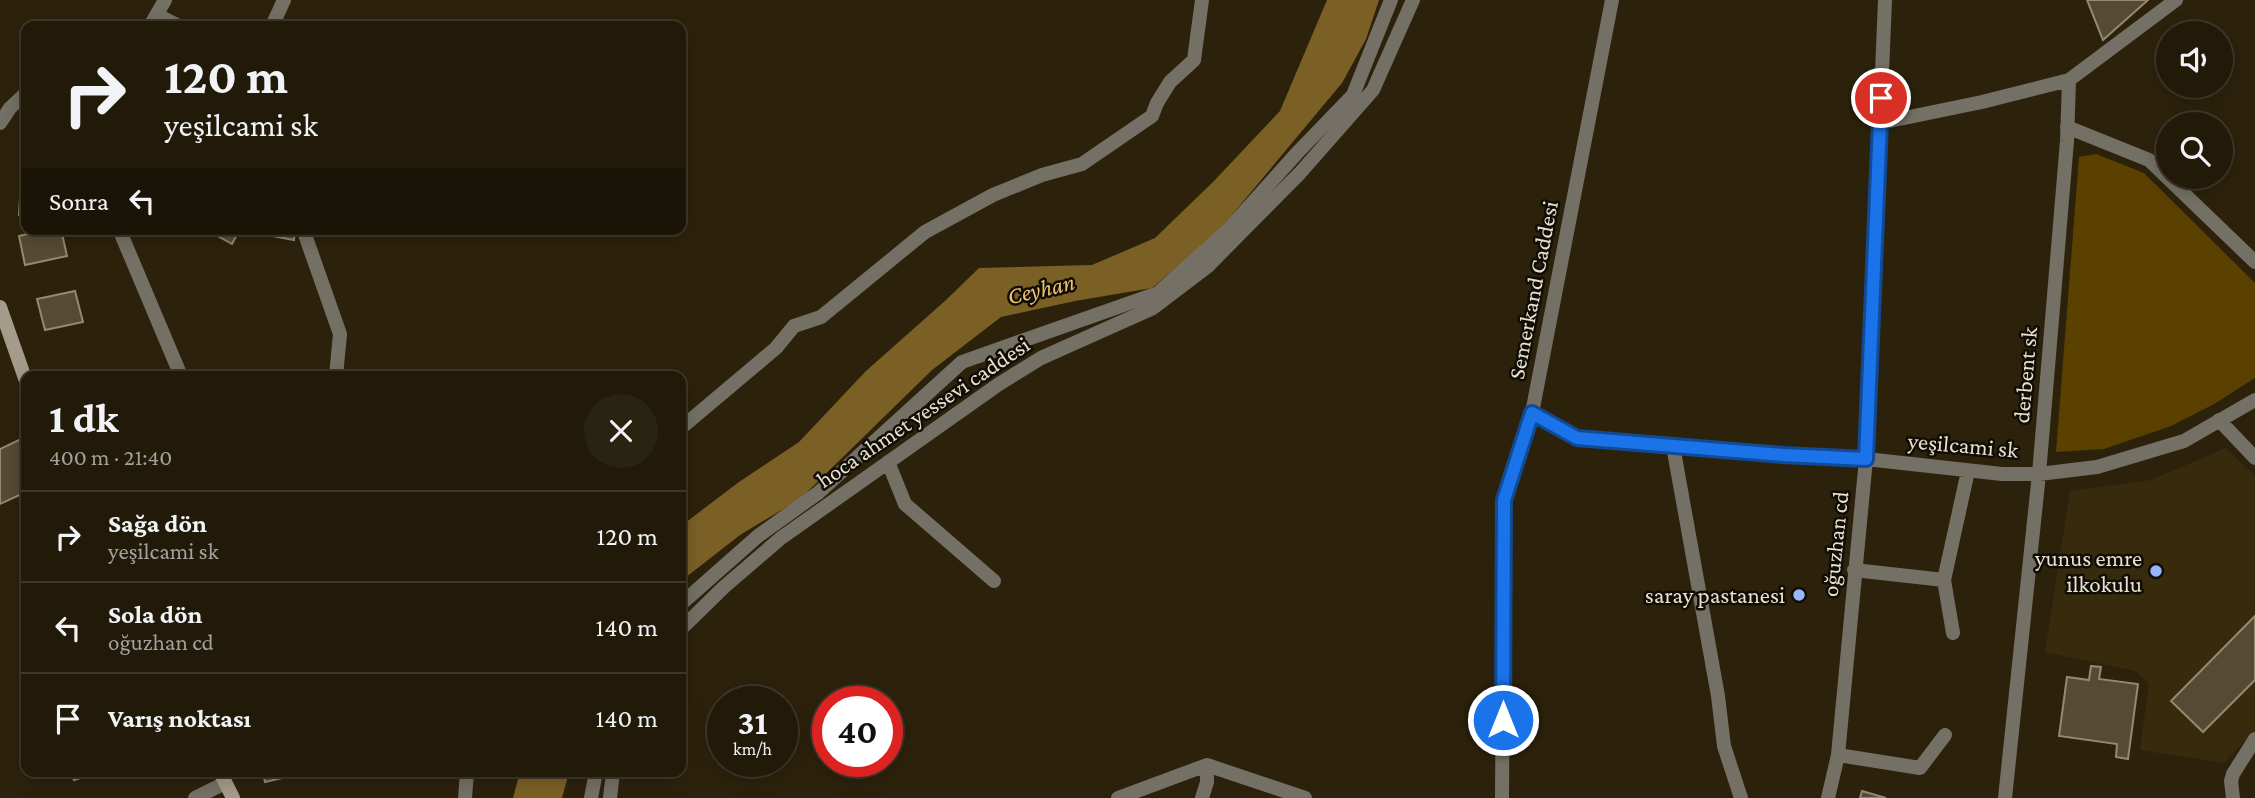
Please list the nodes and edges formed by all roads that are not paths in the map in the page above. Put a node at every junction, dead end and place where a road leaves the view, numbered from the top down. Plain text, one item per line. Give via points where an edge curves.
1 (165, 0) edge
2 (284, 0) edge
3 (1202, 0) edge
4 (1391, 0) edge
5 (1413, 0) edge
6 (1612, 0) edge
7 (1885, 0) edge
8 (2176, 0) edge
9 (153, 21) edge
10 (274, 21) edge
11 (2069, 80) junction
12 (21, 98) edge
13 (1880, 123) junction
14 (0, 124) edge
15 (2067, 127) junction
16 (122, 235) edge
17 (305, 235) edge
18 (2255, 262) edge
19 (0, 307) edge
20 (22, 371) edge
21 (179, 371) edge
22 (336, 371) edge
23 (2255, 400) edge
24 (1532, 413) junction
25 (2220, 420) junction
26 (686, 424) edge
27 (1672, 446) junction
28 (2255, 458) edge
29 (1866, 459) junction
30 (888, 462) junction
31 (1968, 471) junction
32 (2039, 474) junction
33 (1854, 570) junction
34 (1944, 580) junction
35 (994, 582) dead end
36 (686, 600) edge
37 (686, 624) edge
38 (1953, 633) dead end
39 (1945, 735) dead end
40 (2255, 739) edge
41 (1838, 755) junction
42 (1207, 765) junction
43 (223, 777) edge
44 (467, 777) edge
45 (595, 777) edge
46 (612, 777) edge
47 (195, 798) edge
48 (233, 798) edge
49 (465, 798) edge
50 (591, 798) edge
51 (610, 798) edge
52 (1118, 798) edge
53 (1202, 798) edge
54 (1305, 798) edge
55 (1503, 798) edge
56 (1741, 798) edge
57 (1828, 798) edge
58 (2005, 798) edge
59 (2233, 798) edge

1 - 9 street
2 - 10 street
3 - 26 street via 1194,60 1170,82 1152,116 1082,164 993,195 925,232 821,317 794,326 776,348
4 - 36 street via 1353,95 1228,230 1158,293 962,362 818,493 758,536
5 - 30 street, hoca ahmet yessevi caddesi via 1373,90 1300,173 1206,267 1153,308 1041,358
6 - 24 street, Semerkand Caddesi
7 - 13 street, oğuzhan cd
8 - 11 street
11 - 13 street
11 - 15 street, derbent sk
12 - 14 street
13 - 29 street, oğuzhan cd
15 - 18 street via 2149,160
15 - 32 street, derbent sk
16 - 21 street
17 - 22 street via 340,334
19 - 20 main road
23 - 25 street, yeşilcami sk
24 - 27 street, yeşilcami sk via 1577,438
24 - 55 street, Semerkand Caddesi via 1504,500
25 - 28 street
25 - 32 street, yeşilcami sk via 2185,441 2097,467
27 - 29 street, yeşilcami sk
27 - 56 street via 1724,746
29 - 31 street, yeşilcami sk
29 - 33 street, oğuzhan cd
30 - 35 street via 905,504
30 - 37 street, hoca ahmet yessevi caddesi via 781,538
31 - 32 street, yeşilcami sk
31 - 34 street
32 - 58 street, derbent sk
33 - 34 street
33 - 41 street, oğuzhan cd
34 - 38 street
39 - 41 street via 1920,768
40 - 59 street via 2233,774
41 - 57 street, oğuzhan cd
42 - 52 street
42 - 53 street
42 - 54 street
43 - 47 street
43 - 48 main road
44 - 49 street
45 - 50 street
46 - 51 street

